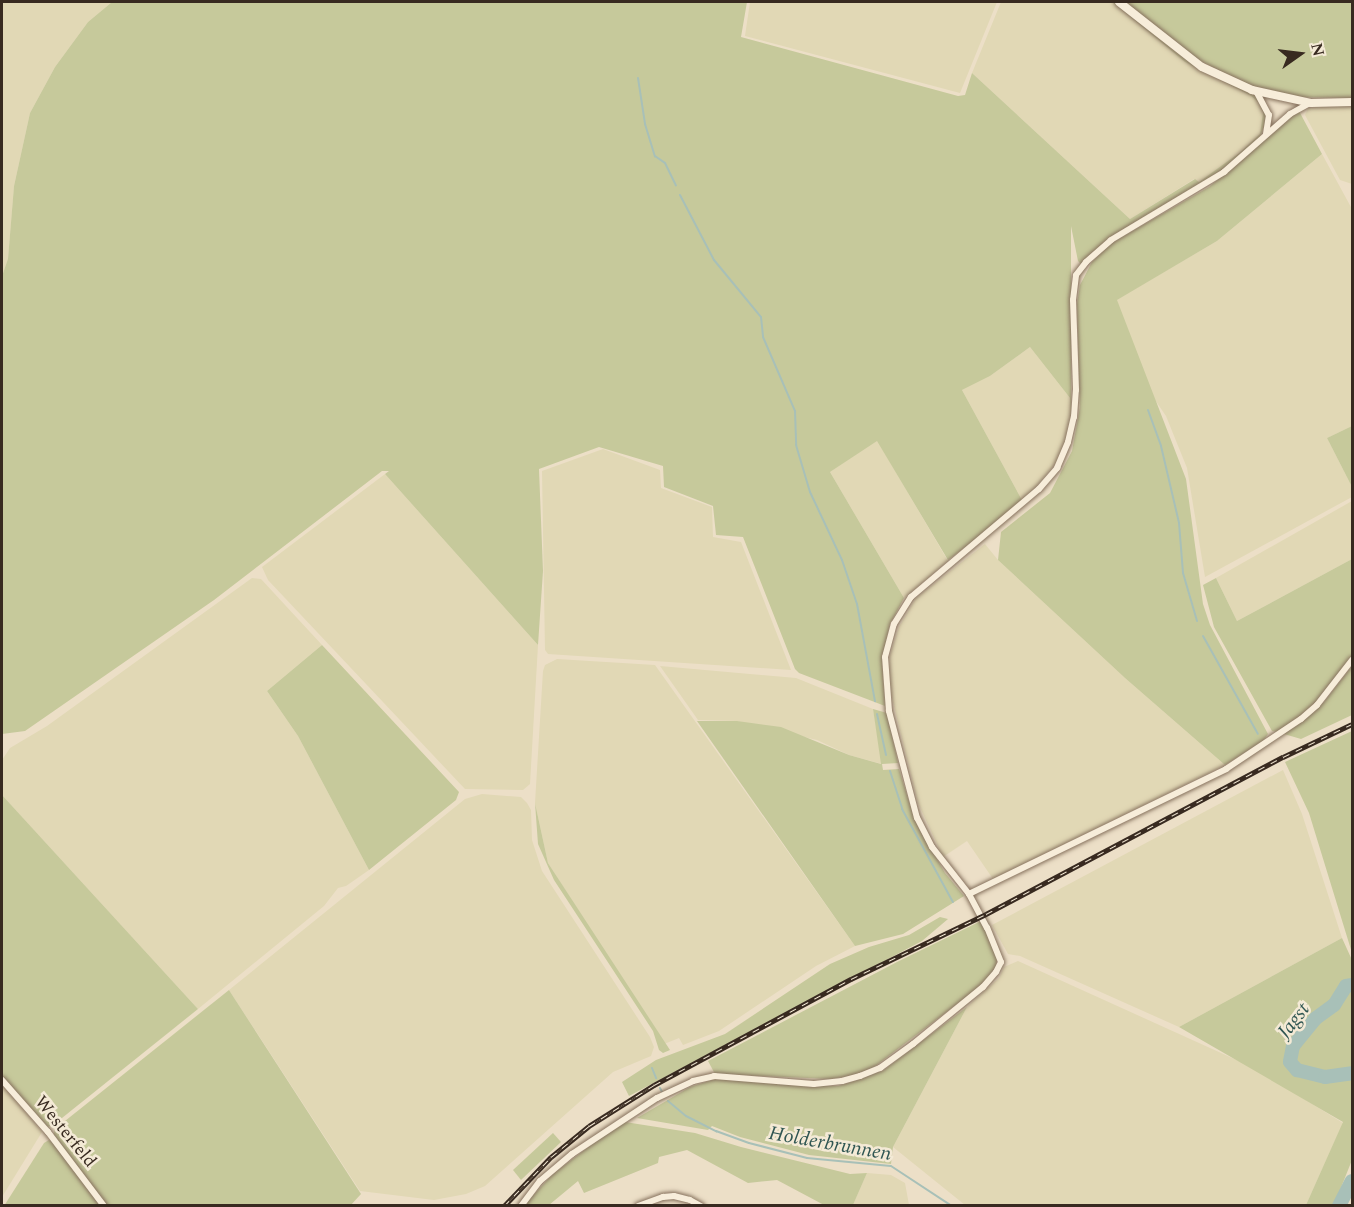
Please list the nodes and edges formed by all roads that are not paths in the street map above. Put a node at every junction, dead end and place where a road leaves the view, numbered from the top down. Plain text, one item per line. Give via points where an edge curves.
1 (1119, 2) edge
2 (1256, 91) junction
3 (1353, 102) edge
4 (1311, 103) junction
5 (1266, 135) junction
6 (1353, 660) edge
7 (969, 894) junction
8 (2, 1080) edge
9 (105, 1206) edge
10 (521, 1206) edge
11 (638, 1206) edge
12 (701, 1206) edge

1 - 2 main road via 1202,67
2 - 4 main road
2 - 5 street via 1269,115
3 - 4 main road
4 - 5 street via 1290,114
5 - 7 street via 1224,172 1111,240 1076,275 1074,417 1057,468 1025,502 910,597 894,624 885,657 889,711 917,818 932,847
6 - 7 street via 1301,719 1226,769
7 - 10 street via 999,953 999,967 983,987 880,1068 842,1082 714,1076 693,1081 622,1120 549,1173
8 - 9 street, Westerfeld
11 - 12 street via 674,1197

